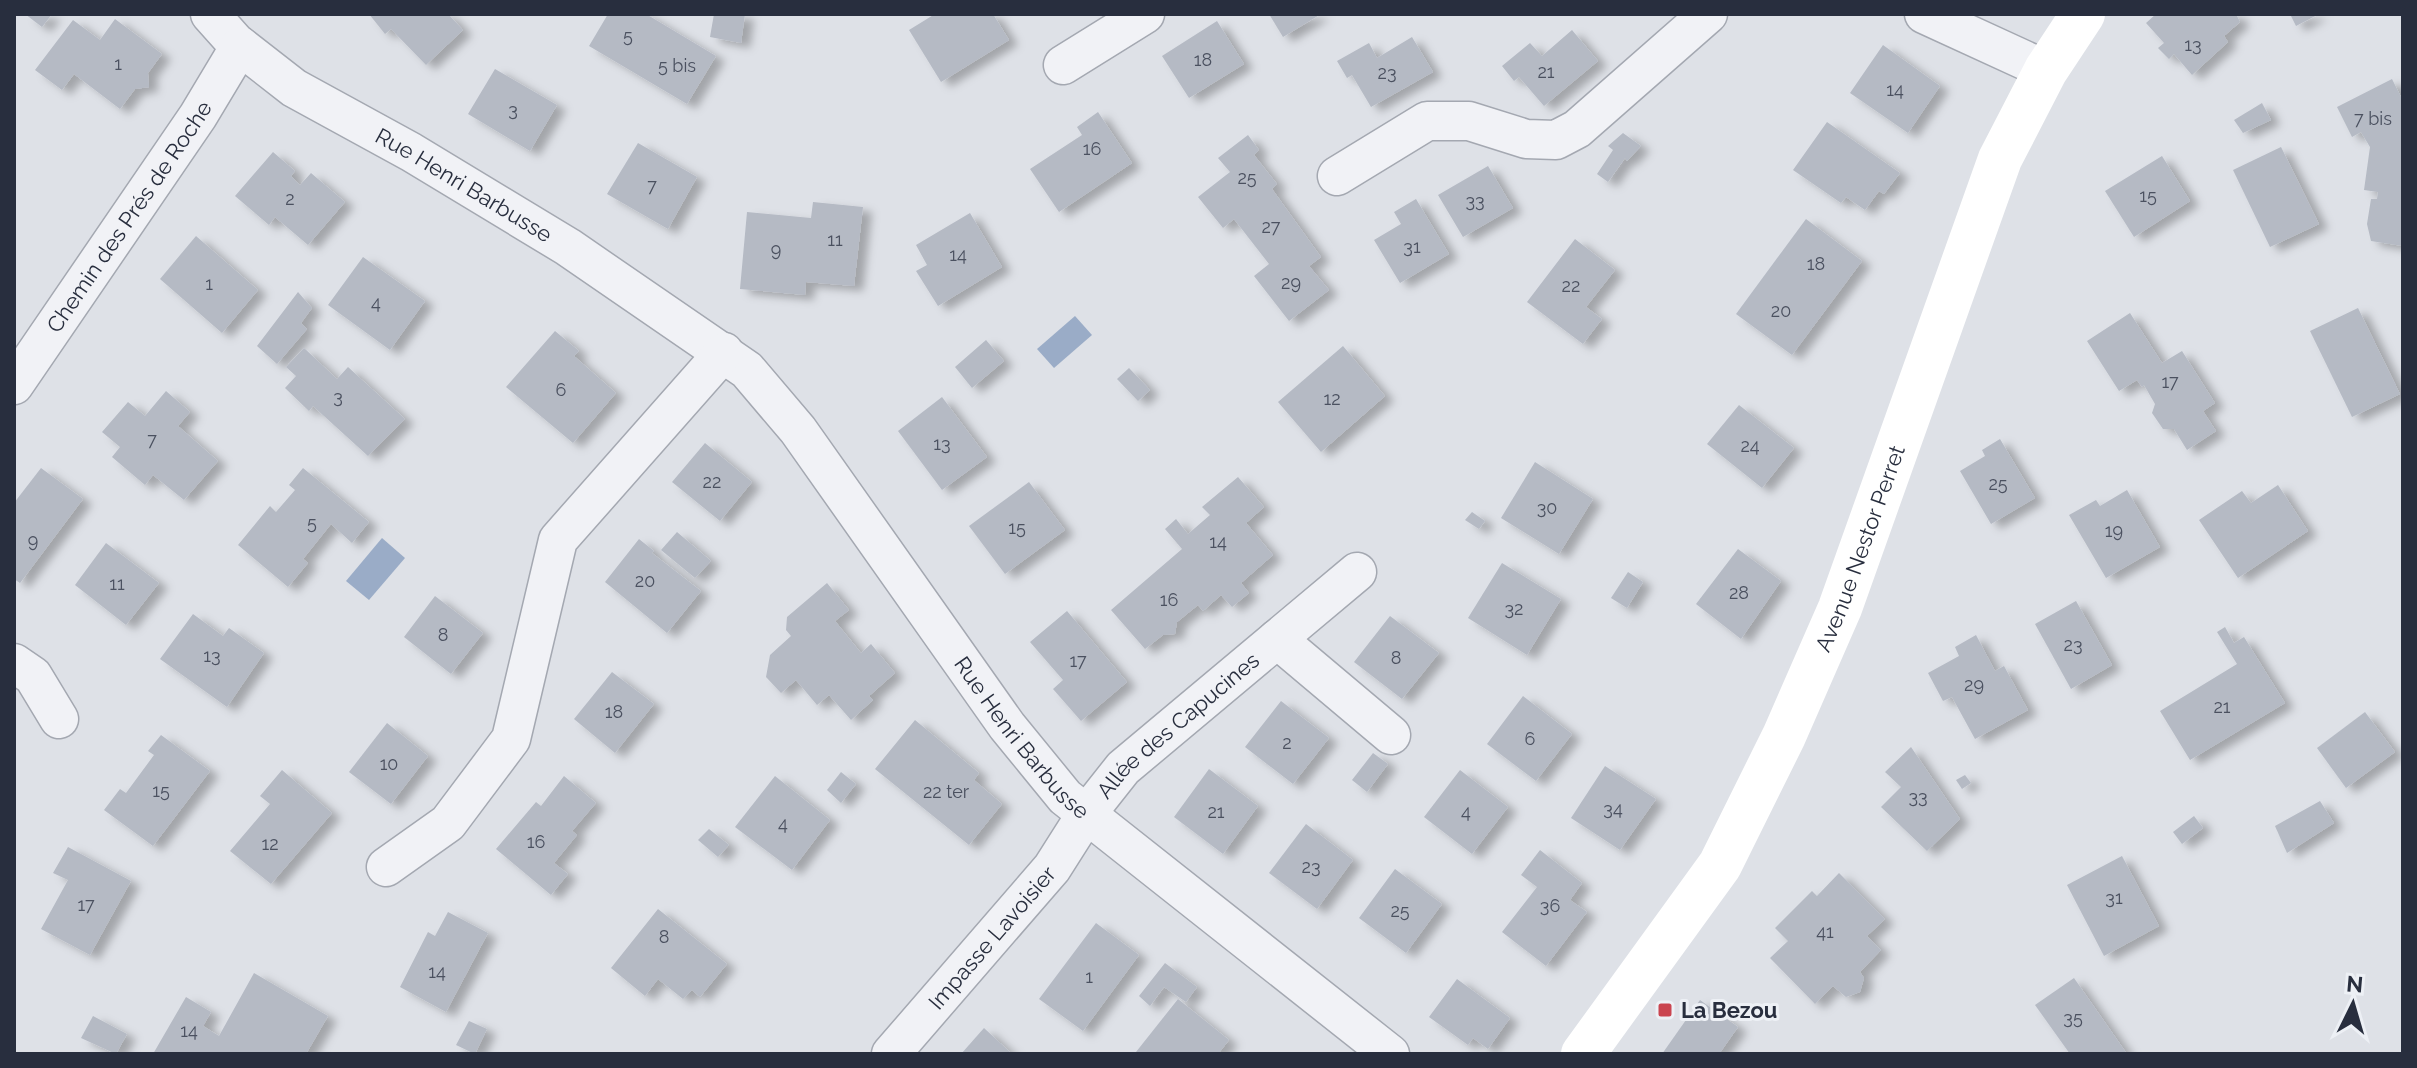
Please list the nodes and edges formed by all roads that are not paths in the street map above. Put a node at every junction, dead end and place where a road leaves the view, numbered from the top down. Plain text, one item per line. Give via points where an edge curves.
1 (210, 14) edge
2 (1145, 14) edge
3 (1708, 14) edge
4 (1924, 14) edge
5 (2083, 14) edge
6 (240, 46) junction
7 (1063, 65) dead end
8 (2046, 70) junction
9 (1337, 176) dead end
10 (724, 352) junction
11 (14, 385) edge
12 (1357, 572) dead end
13 (1277, 639) junction
14 (14, 663) edge
15 (59, 719) dead end
16 (1391, 735) dead end
17 (1085, 816) junction
18 (386, 867) dead end
19 (891, 1054) edge
20 (1390, 1054) edge
21 (1583, 1054) edge

1 - 6 street, Rue Henri Barbusse
2 - 7 street
3 - 9 street via 1577,129 1556,140 1526,139 1469,121 1427,121
4 - 8 street
5 - 8 main road, Avenue Nestor Perret
6 - 10 street, Rue Henri Barbusse via 294,88 568,247
6 - 11 street, Chemin des Prés de Roche
8 - 21 main road, Avenue Nestor Perret via 2000,159 1840,608 1784,736 1720,865
10 - 17 street, Rue Henri Barbusse via 782,409 1007,726
10 - 18 street via 558,540 511,739 448,823
12 - 13 street, Allée des Capucines
13 - 16 street, Allée des Capucines
13 - 17 street, Allée des Capucines via 1123,768
14 - 15 street via 33,676
17 - 19 street, Impasse Lavoisier via 1052,868
17 - 20 street, Rue Henri Barbusse

